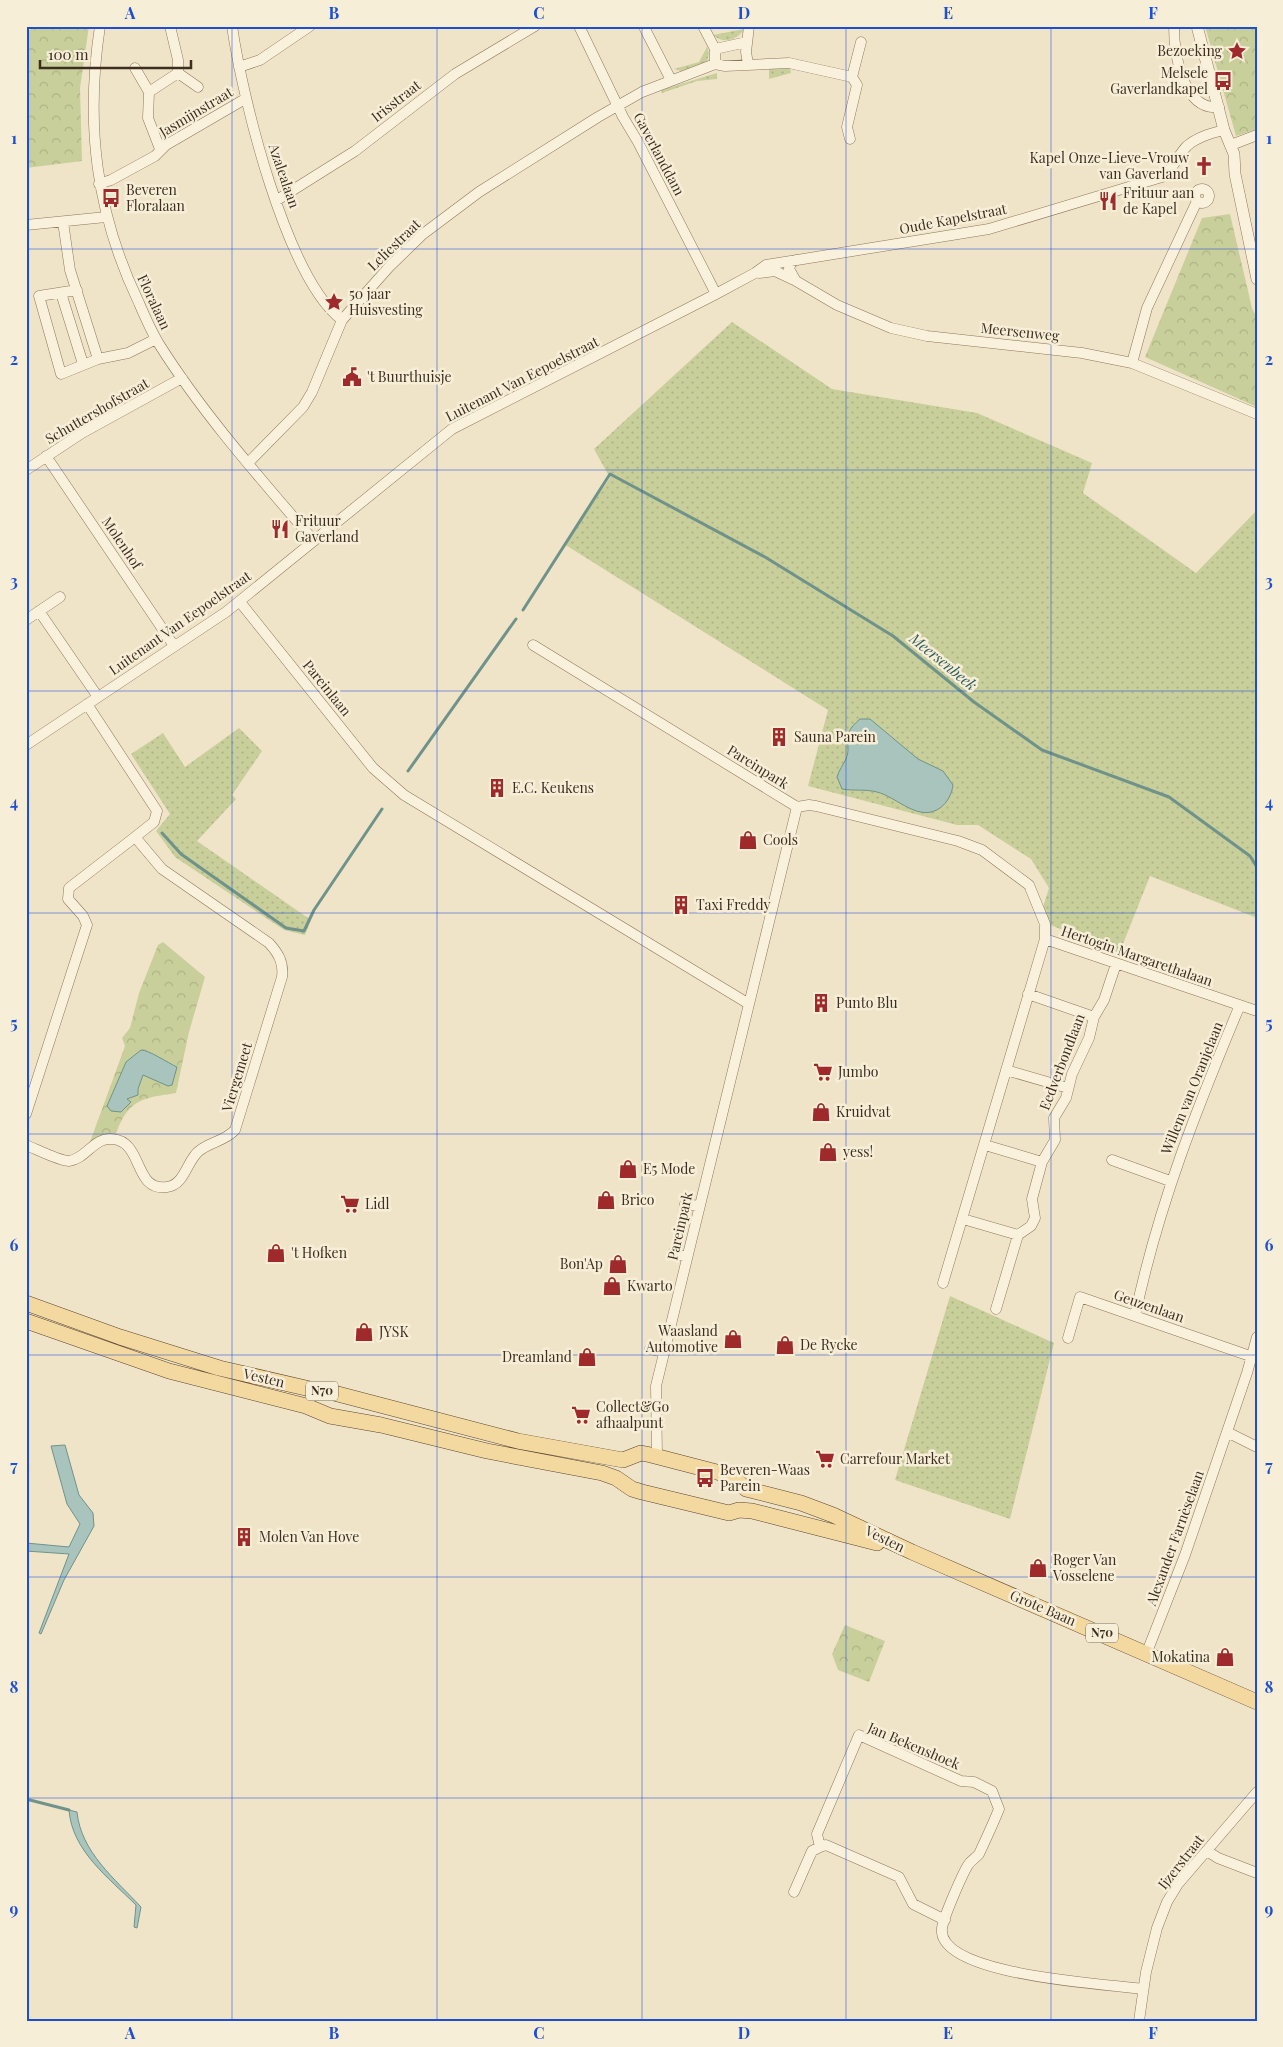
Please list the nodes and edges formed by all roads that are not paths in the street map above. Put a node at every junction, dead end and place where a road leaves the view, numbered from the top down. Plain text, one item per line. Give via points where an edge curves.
1 (100, 26) edge
2 (170, 26) edge
3 (232, 26) edge
4 (310, 26) edge
5 (535, 26) edge
6 (579, 26) edge
7 (703, 26) edge
8 (749, 26) edge
9 (1174, 26) edge
10 (1197, 26) edge
11 (645, 29) dead end
12 (746, 42) junction
13 (861, 42) dead end
14 (715, 48) junction
15 (716, 64) junction
16 (748, 64) junction
17 (239, 67) junction
18 (135, 68) dead end
19 (178, 73) junction
20 (852, 77) junction
21 (671, 80) junction
22 (198, 87) dead end
23 (149, 92) junction
24 (245, 99) junction
25 (619, 106) junction
26 (1219, 107) junction
27 (1224, 130) junction
28 (1257, 135) edge
29 (850, 138) dead end
30 (1231, 145) junction
31 (160, 149) junction
32 (99, 184) junction
33 (276, 200) junction
34 (1197, 201) dead end
35 (106, 217) junction
36 (63, 222) junction
37 (26, 225) edge
38 (796, 260) junction
39 (755, 273) junction
40 (1257, 279) edge
41 (796, 281) junction
42 (77, 290) junction
43 (61, 293) junction
44 (716, 294) junction
45 (342, 320) junction
46 (156, 339) junction
47 (98, 359) junction
48 (83, 364) junction
49 (1132, 364) junction
50 (182, 378) junction
51 (1257, 414) edge
52 (46, 456) junction
53 (249, 462) junction
54 (26, 470) edge
55 (314, 541) junction
56 (60, 597) dead end
57 (240, 602) junction
58 (39, 611) junction
59 (26, 620) edge
60 (532, 645) dead end
61 (174, 646) junction
62 (98, 697) junction
63 (87, 704) junction
64 (26, 745) edge
65 (796, 807) junction
66 (135, 837) junction
67 (1045, 939) junction
68 (1116, 964) junction
69 (1028, 994) junction
70 (749, 1004) junction
71 (1240, 1005) junction
72 (1257, 1011) edge
73 (1094, 1016) junction
74 (1006, 1070) junction
75 (1068, 1088) junction
76 (26, 1114) edge
77 (26, 1145) edge
78 (986, 1145) junction
79 (1112, 1160) dead end
80 (1042, 1162) junction
81 (1170, 1181) junction
82 (685, 1204) dead end
83 (699, 1206) junction
84 (963, 1219) junction
85 (1018, 1235) junction
86 (673, 1253) dead end
87 (687, 1257) junction
88 (943, 1283) dead end
89 (26, 1303) edge
90 (996, 1309) dead end
91 (1135, 1316) junction
92 (26, 1321) edge
93 (1257, 1337) edge
94 (1068, 1338) dead end
95 (650, 1349) dead end
96 (664, 1352) junction
97 (1250, 1356) junction
98 (1227, 1432) junction
99 (1257, 1446) edge
100 (657, 1457) junction
101 (623, 1460) junction
102 (621, 1481) junction
103 (746, 1489) junction
104 (739, 1510) junction
105 (844, 1519) junction
106 (833, 1531) junction
107 (912, 1552) junction
108 (1147, 1652) junction
109 (1257, 1702) edge
110 (1257, 1792) edge
111 (820, 1847) junction
112 (1207, 1851) junction
113 (1257, 1873) edge
114 (794, 1892) dead end
115 (945, 1920) junction
116 (1142, 1989) junction
117 (1139, 2021) edge

1 - 32 street, Floralaan via 94,110
2 - 19 street
3 - 17 street, Azalealaan
4 - 17 street via 260,60
5 - 33 street, Irisstraat via 455,74 355,151
6 - 25 street, Gaverlanddam
7 - 14 street
8 - 12 street
9 - 26 street via 1177,67 1184,83 1207,106
10 - 26 street
11 - 21 street
12 - 14 street
12 - 16 street
13 - 20 street
14 - 15 street
15 - 16 street
15 - 21 street, Leliestraat
16 - 20 street via 798,64
17 - 24 street, Azalealaan
18 - 23 street
19 - 22 street, Jasmijnstraat
19 - 23 street
20 - 29 street via 857,85 847,126
21 - 25 street, Leliestraat
23 - 31 street, Jasmijnstraat via 148,118
24 - 31 street, Jasmijnstraat
24 - 33 street, Azalealaan
25 - 44 street, Gaverlanddam
25 - 45 street, Leliestraat via 553,144 450,212 389,267
26 - 27 street
27 - 30 street
27 - 38 street, Oude Kapelstraat via 1204,136 1186,147 1173,168 1162,177 989,229
28 - 30 street
30 - 40 street
31 - 32 street, Jasmijnstraat via 155,156
32 - 35 street, Floralaan
33 - 45 street, Azalealaan via 313,285 323,302
34 - 49 street via 1147,308
35 - 36 street
35 - 46 street, Floralaan via 128,279
36 - 37 street
36 - 42 street via 66,252
38 - 39 street, Luitenant Van Eepoelstraat via 766,265
38 - 41 street, Meersenweg via 789,269
39 - 41 street, Luitenant Van Eepoelstraat via 775,271
39 - 44 street, Luitenant Van Eepoelstraat
41 - 49 street, Meersenweg via 837,305 891,328 928,336 1082,353
42 - 43 street
42 - 47 street
43 - 48 street
43 - 48 street via 39,296 61,374
44 - 55 street, Luitenant Van Eepoelstraat via 452,429
45 - 53 street, Leliestraat via 303,407
46 - 47 street via 128,353
46 - 50 street, Floralaan
47 - 48 street
49 - 51 street, Meersenweg
50 - 52 street, Schuttershofstraat via 112,415
50 - 53 street, Floralaan
52 - 54 street, Schuttershofstraat
52 - 61 street, Molenhof
53 - 55 street, Floralaan
55 - 57 street, Luitenant Van Eepoelstraat
56 - 58 street
57 - 61 street, Luitenant Van Eepoelstraat
57 - 70 street, Pareinlaan via 374,768 396,788
58 - 59 street
58 - 62 street
60 - 65 street, Pareinpark
61 - 62 street, Luitenant Van Eepoelstraat
62 - 63 street, Luitenant Van Eepoelstraat
63 - 64 street, Luitenant Van Eepoelstraat
63 - 66 street via 157,811 154,822
65 - 67 street, Hertogin Margarethalaan via 816,806 976,846 1028,885 1045,924
65 - 70 street, Pareinpark
66 - 76 street via 69,888 68,899 87,925
66 - 77 street, Viergemeet via 162,869 269,943 280,958 282,977 237,1125 230,1136 198,1152 182,1177 168,1188 148,1182 141,1174 134,1153 120,1140 102,1140 69,1161
67 - 68 street, Hertogin Margarethalaan
67 - 69 street
68 - 71 street, Hertogin Margarethalaan
68 - 73 street, Eedverbondlaan via 1104,1000
69 - 73 street
69 - 74 street
70 - 83 street, Pareinpark
71 - 72 street, Hertogin Margarethalaan
71 - 81 street, Willem van Oranjelaan
73 - 75 street, Eedverbondlaan via 1089,1038
74 - 75 street
74 - 78 street
75 - 80 street, Eedverbondlaan via 1054,1118 1055,1140
78 - 80 street
78 - 84 street
79 - 81 street
80 - 85 street, Eedverbondlaan via 1032,1199 1035,1218 1031,1226
81 - 91 street, Willem van Oranjelaan via 1147,1259
82 - 83 street
83 - 87 street, Pareinpark
84 - 85 street
84 - 88 street
85 - 90 street, Eedverbondlaan
86 - 87 street
87 - 96 street, Pareinpark
89 - 101 main road, Vesten / N70 via 220,1368 334,1392 518,1441
91 - 94 street, Geuzenlaan via 1080,1297
91 - 97 street, Geuzenlaan
92 - 102 main road, Vesten / N70 via 169,1372 306,1406 330,1416 602,1473
93 - 97 street, Alexander Farnèselaan
95 - 96 street
96 - 100 street, Pareinpark via 656,1386
97 - 98 street, Alexander Farnèselaan
98 - 99 street
98 - 108 street, Alexander Farnèselaan via 1185,1555
100 - 101 main road, Vesten / N70 via 641,1453
100 - 103 main road, Vesten / N70 via 732,1476
101 - 102 main road
102 - 104 main road, Vesten / N70 via 632,1489 653,1496 729,1513
103 - 104 main road
103 - 105 main road, Vesten / N70
104 - 106 main road, Vesten / N70
105 - 106 main road via 842,1526
105 - 107 main road, Vesten / N70
106 - 107 main road, Vesten / N70
107 - 108 main road, Grote Baan / N70
108 - 109 main road, Grote Baan / N70
110 - 112 street, Ijzerstraat
111 - 114 street via 812,1851
111 - 115 street via 826,1846 900,1877 913,1904
111 - 115 street, Jan Bekenshoek via 817,1834 859,1735 961,1781 974,1782 992,1790 999,1809 977,1856 969,1863
112 - 113 street
112 - 116 street, Ijzerstraat via 1167,1902
115 - 116 street, Jan Bekenshoek via 943,1936 948,1947 995,1967 1086,1985
116 - 117 street, Ijzerstraat

